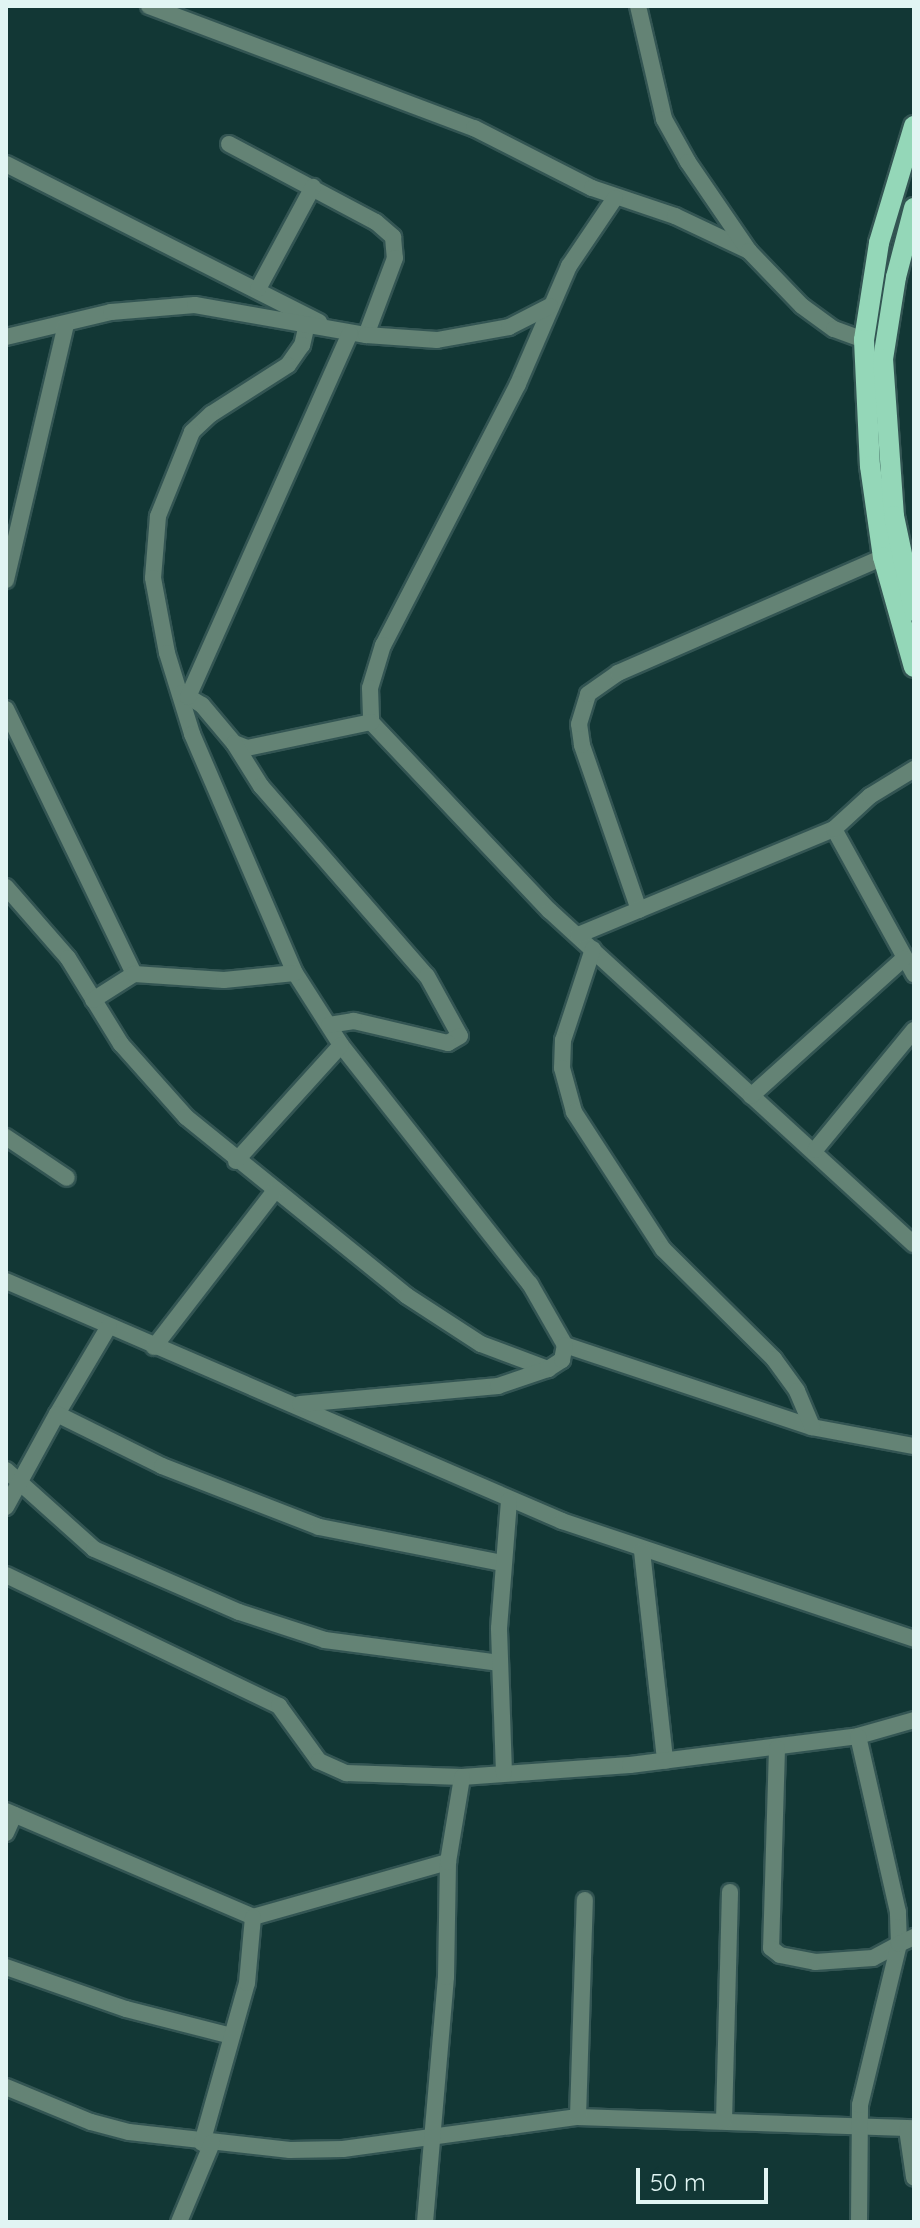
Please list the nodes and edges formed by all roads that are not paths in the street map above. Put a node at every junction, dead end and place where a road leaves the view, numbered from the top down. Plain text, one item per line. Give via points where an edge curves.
1 (149, 6) edge
2 (638, 6) edge
3 (913, 133) edge
4 (229, 144) dead end
5 (6, 164) edge
6 (313, 187) junction
7 (615, 198) junction
8 (914, 208) edge
9 (749, 251) junction
10 (258, 289) junction
11 (550, 306) junction
12 (66, 324) junction
13 (307, 324) junction
14 (330, 328) junction
15 (358, 334) junction
16 (6, 337) edge
17 (864, 340) junction
18 (883, 557) junction
19 (6, 580) edge
20 (914, 611) edge
21 (914, 667) edge
22 (182, 694) junction
23 (6, 709) edge
24 (371, 722) junction
25 (234, 743) junction
26 (914, 769) edge
27 (834, 829) junction
28 (6, 887) edge
29 (639, 910) junction
30 (578, 935) junction
31 (593, 949) junction
32 (903, 959) junction
33 (295, 973) junction
34 (134, 974) junction
35 (914, 974) edge
36 (93, 1000) junction
37 (329, 1025) junction
38 (914, 1030) edge
39 (341, 1045) junction
40 (751, 1096) junction
41 (6, 1137) edge
42 (815, 1150) junction
43 (236, 1161) junction
44 (67, 1178) dead end
45 (274, 1192) junction
46 (914, 1244) edge
47 (6, 1281) edge
48 (109, 1326) junction
49 (565, 1345) junction
50 (154, 1347) junction
51 (548, 1369) junction
52 (299, 1404) junction
53 (57, 1414) junction
54 (812, 1427) junction
55 (914, 1446) edge
56 (13, 1475) edge
57 (509, 1500) junction
58 (6, 1507) edge
59 (642, 1551) junction
60 (502, 1563) junction
61 (6, 1575) edge
62 (914, 1639) edge
63 (499, 1663) junction
64 (914, 1720) edge
65 (858, 1736) junction
66 (777, 1748) junction
67 (665, 1761) junction
68 (504, 1773) junction
69 (462, 1777) junction
70 (10, 1813) edge
71 (6, 1833) edge
72 (448, 1862) junction
73 (730, 1892) dead end
74 (585, 1900) dead end
75 (253, 1917) junction
76 (906, 1940) edge
77 (6, 1967) edge
78 (232, 2036) junction
79 (6, 2087) edge
80 (578, 2117) junction
81 (724, 2121) junction
82 (858, 2123) junction
83 (911, 2128) edge
84 (434, 2135) junction
85 (207, 2143) junction
86 (914, 2177) edge
87 (179, 2222) edge
88 (425, 2222) edge
89 (859, 2222) edge

1 - 7 street via 474,128
2 - 9 street via 670,132
3 - 17 main road via 879,243
4 - 6 street
5 - 10 street
6 - 10 street
6 - 15 street via 393,237 395,258
7 - 9 street via 675,216
7 - 11 street via 588,231
8 - 20 main road via 883,359 894,516
9 - 17 street via 811,315
10 - 14 street
11 - 15 street via 475,337 423,340
11 - 24 street via 518,384 383,645 370,688
12 - 13 street via 111,312 195,305
12 - 16 street
12 - 19 street
13 - 14 street
13 - 22 street via 297,356 288,365 192,432 169,483 158,516 153,578
14 - 15 street
15 - 22 street
17 - 18 main road via 870,466
18 - 21 main road
18 - 29 street via 618,673 588,694 579,724 582,745
22 - 25 street via 212,715
22 - 33 street via 212,787
23 - 34 street
24 - 25 street via 262,748
24 - 30 street
25 - 37 street via 261,786 427,976 460,1036 448,1043 363,1022
26 - 27 street via 870,796
27 - 29 street
27 - 32 street
28 - 36 street via 59,946
29 - 30 street
30 - 31 street
31 - 40 street
31 - 54 street via 563,1040 562,1068 574,1112 663,1249 774,1359 797,1391
32 - 35 street
32 - 40 street
33 - 34 street via 224,980
33 - 37 street
34 - 36 street
36 - 43 street via 149,1079
37 - 39 street
38 - 42 street
39 - 43 street
39 - 49 street via 530,1284 564,1335
40 - 42 street
41 - 44 street
42 - 46 street
43 - 45 street
45 - 50 street
45 - 51 street via 456,1330
47 - 48 street
48 - 50 street
48 - 53 street
49 - 51 street via 562,1360
49 - 54 street
50 - 52 street
51 - 52 street via 471,1390
52 - 57 street
53 - 56 street
53 - 60 street via 162,1466 319,1527
54 - 55 street
56 - 58 street
56 - 63 street via 94,1549 239,1612 325,1640
57 - 59 street
57 - 60 street
59 - 62 street
59 - 67 street
60 - 63 street
61 - 69 street via 279,1706 293,1718 319,1761 331,1769 370,1776
63 - 68 street
64 - 65 street
65 - 66 street
65 - 76 street
66 - 67 street
66 - 76 street via 771,1948 780,1955 848,1962 873,1958
67 - 68 street
68 - 69 street
69 - 72 street
70 - 71 street
70 - 75 street
72 - 75 street
72 - 84 street
73 - 81 street
74 - 80 street
75 - 78 street via 248,1975
76 - 82 street
77 - 78 street via 126,2009
78 - 85 street
79 - 85 street via 91,2122
80 - 81 street
80 - 84 street
81 - 82 street
82 - 83 street
82 - 89 street
83 - 86 street
84 - 85 street via 331,2150
84 - 88 street
85 - 87 street

